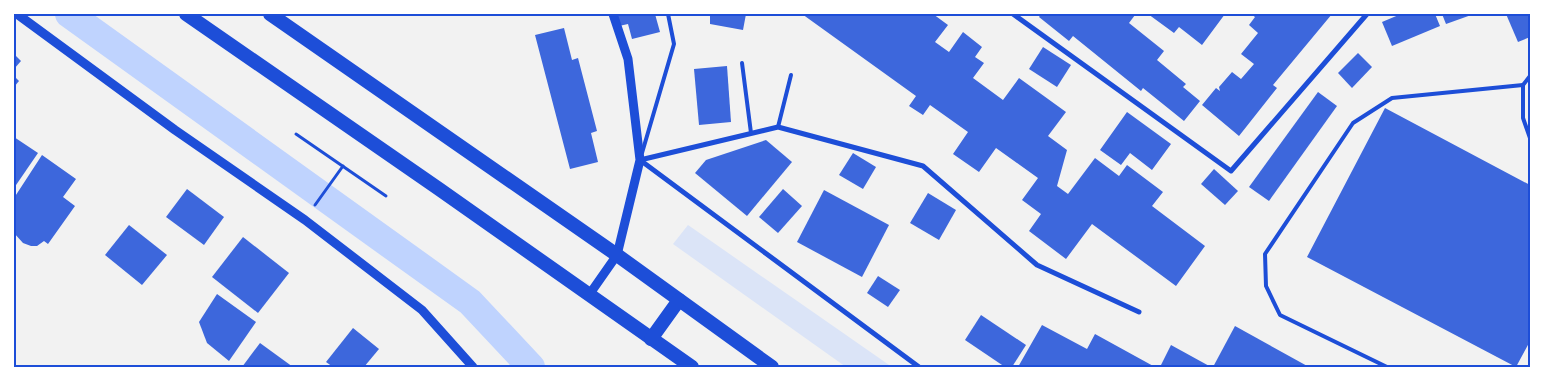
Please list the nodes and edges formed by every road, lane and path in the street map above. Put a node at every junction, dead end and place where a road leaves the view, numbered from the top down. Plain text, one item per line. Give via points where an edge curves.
1 (17, 14) edge
2 (186, 14) edge
3 (270, 14) edge
4 (613, 14) edge
5 (668, 14) edge
6 (1013, 14) edge
7 (1367, 14) edge
8 (742, 63) dead end
9 (791, 76) dead end
10 (1530, 76) edge
11 (1523, 85) junction
12 (778, 126) junction
13 (751, 133) junction
14 (296, 134) dead end
15 (1530, 138) edge
16 (640, 160) junction
17 (343, 166) junction
18 (386, 196) dead end
19 (304, 220) junction
20 (616, 255) junction
21 (589, 295) junction
22 (679, 300) junction
23 (1140, 312) dead end
24 (651, 339) junction
25 (473, 367) edge
26 (692, 367) edge
27 (772, 367) edge
28 (919, 367) edge
29 (1388, 367) edge

1 - 19 street
2 - 21 highway
3 - 20 highway
4 - 16 street via 628,59
5 - 16 lane via 674,44
6 - 7 street via 1231,170
8 - 13 lane
9 - 12 lane
10 - 11 lane
11 - 15 lane via 1523,118
11 - 29 lane via 1392,98 1353,122 1265,254 1266,286 1280,315
12 - 13 street
12 - 23 street via 924,166 1037,265
13 - 16 street
14 - 17 path
16 - 20 street
16 - 28 street
17 - 18 path
17 - 19 path
19 - 25 street via 422,310
20 - 21 street
20 - 22 highway
21 - 24 highway
22 - 24 highway
22 - 27 highway
24 - 26 highway

